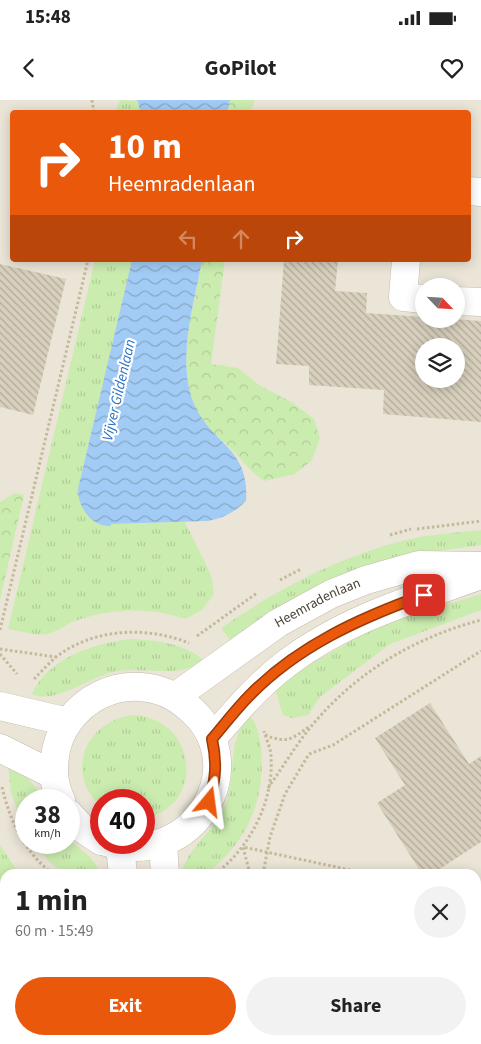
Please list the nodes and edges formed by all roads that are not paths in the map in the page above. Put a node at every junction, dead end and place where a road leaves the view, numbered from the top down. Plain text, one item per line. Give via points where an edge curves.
1 (406, 262) edge
2 (415, 298) edge
3 (465, 301) edge
4 (481, 302) edge
5 (481, 566) edge
6 (481, 575) edge
7 (176, 696) junction
8 (0, 706) edge
9 (68, 722) junction
10 (212, 739) junction
11 (0, 748) edge
12 (58, 787) edge
13 (163, 844) junction
14 (155, 846) edge
15 (113, 854) edge
16 (120, 869) edge
17 (165, 869) edge

1 - 2 street via 403,297
3 - 4 street
5 - 7 street, Heemradenlaan via 419,565 331,594 278,622
6 - 10 street via 372,614 319,641 259,686
7 - 9 street via 153,688 129,686 105,692 84,704
7 - 10 street via 198,714
8 - 9 street
9 - 12 street via 56,747
10 - 13 street via 216,781 209,802 198,819 182,834
11 - 12 street
13 - 14 street
13 - 17 street
15 - 16 street

